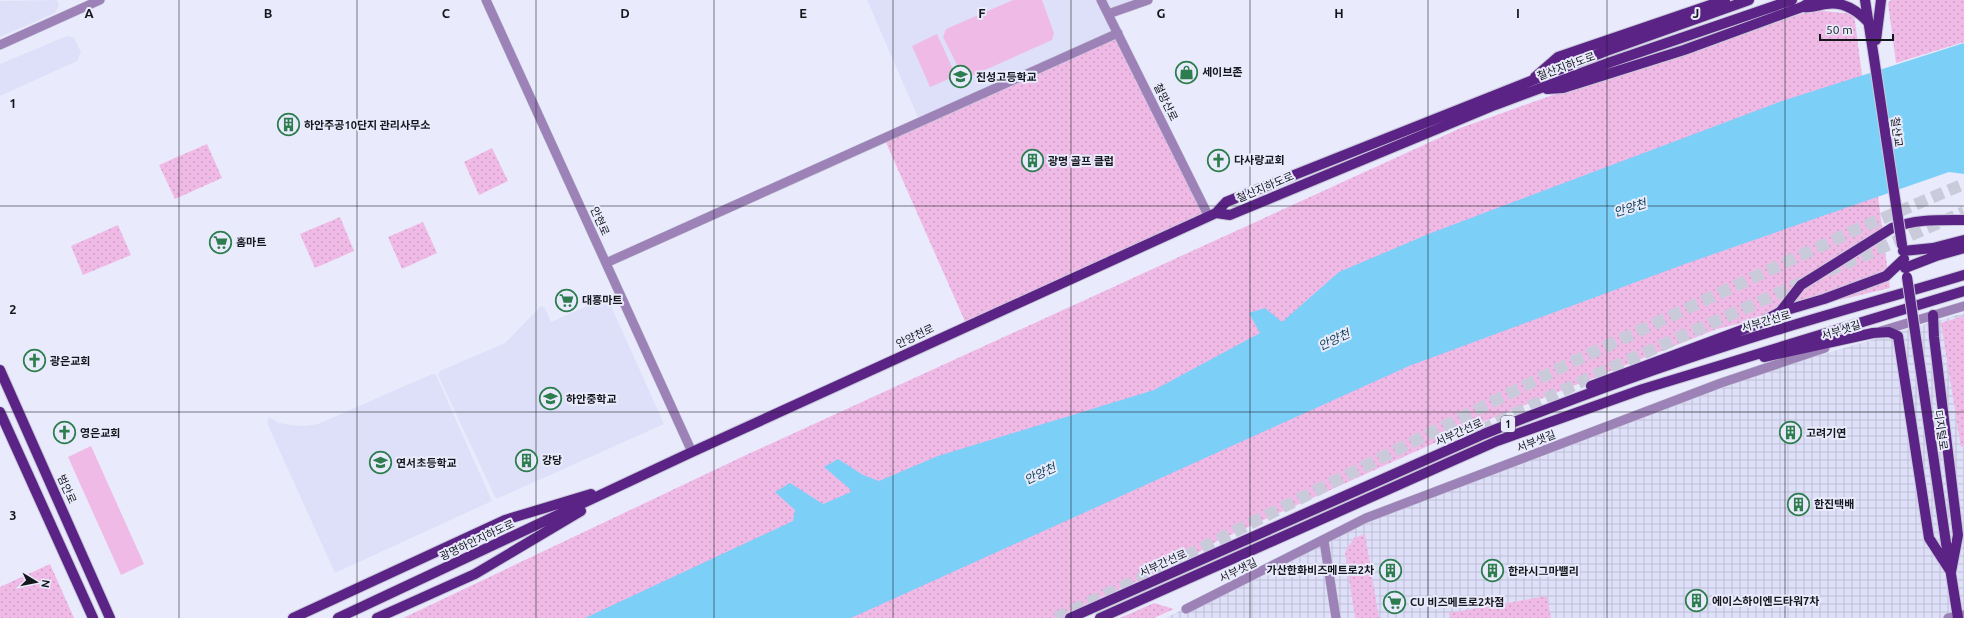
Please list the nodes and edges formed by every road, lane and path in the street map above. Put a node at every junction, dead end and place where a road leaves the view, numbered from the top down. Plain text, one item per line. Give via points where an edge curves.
1 (100, 0) edge
2 (486, 0) edge
3 (1101, 0) edge
4 (1148, 0) edge
5 (1725, 0) edge
6 (1749, 0) edge
7 (1792, 0) edge
8 (1866, 0) edge
9 (1881, 0) edge
10 (1808, 2) edge
11 (1108, 14) junction
12 (1873, 22) junction
13 (1118, 33) junction
14 (0, 45) edge
15 (1531, 86) junction
16 (1212, 214) junction
17 (1964, 220) edge
18 (1964, 240) edge
19 (1964, 248) edge
20 (1904, 260) junction
21 (606, 263) junction
22 (1964, 275) edge
23 (1964, 292) edge
24 (1964, 306) edge
25 (1780, 312) junction
26 (1934, 315) junction
27 (1906, 324) junction
28 (1873, 334) junction
29 (1898, 336) junction
30 (0, 370) edge
31 (1698, 372) junction
32 (0, 412) edge
33 (1530, 415) junction
34 (692, 452) junction
35 (626, 484) junction
36 (1324, 541) junction
37 (1950, 572) junction
38 (1186, 609) dead end
39 (1957, 617) edge
40 (93, 618) edge
41 (110, 618) edge
42 (293, 618) edge
43 (338, 618) edge
44 (377, 618) edge
45 (1070, 618) edge
46 (1100, 618) edge
47 (1336, 618) edge

1 - 14 street
2 - 21 street, 안현로
3 - 11 street, 철망산로
4 - 11 street
5 - 15 main road via 1558,56
6 - 15 main road, 철산지하도로 via 1606,51
7 - 15 main road, 철산지하도로
8 - 12 main road
9 - 12 main road
10 - 12 main road via 1812,8 1827,3 1845,6
10 - 15 main road via 1684,50 1604,76 1563,88
11 - 13 street, 철망산로
12 - 20 main road, 철산교, bridge via 1874,58
13 - 16 street, 철망산로
13 - 21 street
15 - 16 main road, 철산지하도로 via 1226,202
16 - 34 main road, 안양천로
17 - 25 main road via 1907,222 1892,228 1801,285
18 - 20 main road via 1933,248
19 - 20 main road via 1936,256
20 - 25 main road via 1886,276
20 - 37 main road, 디지털로, bridge
21 - 34 street, 안현로
22 - 33 main road, 서부간선로 / 1 via 1727,345
23 - 31 main road, 1
24 - 26 street, 서부샛길
25 - 33 main road via 1758,324 1558,399
26 - 27 street, 서부샛길
26 - 37 main road via 1934,337 1958,535
27 - 28 street, 서부샛길
27 - 29 street
28 - 29 main road via 1889,332
28 - 31 main road
28 - 36 street, 서부샛길 via 1721,383 1366,518
29 - 37 main road via 1929,538
30 - 41 main road, 범안로
31 - 46 main road, 1 via 1600,403 1497,441
32 - 40 main road
33 - 45 main road, 서부간선로 / 1
34 - 35 main road, 안양천로
35 - 42 main road via 505,520
35 - 43 main road, 광명하안지하도로
35 - 44 main road via 474,574
36 - 38 street, 서부샛길
36 - 47 street
37 - 39 main road, 디지털로

